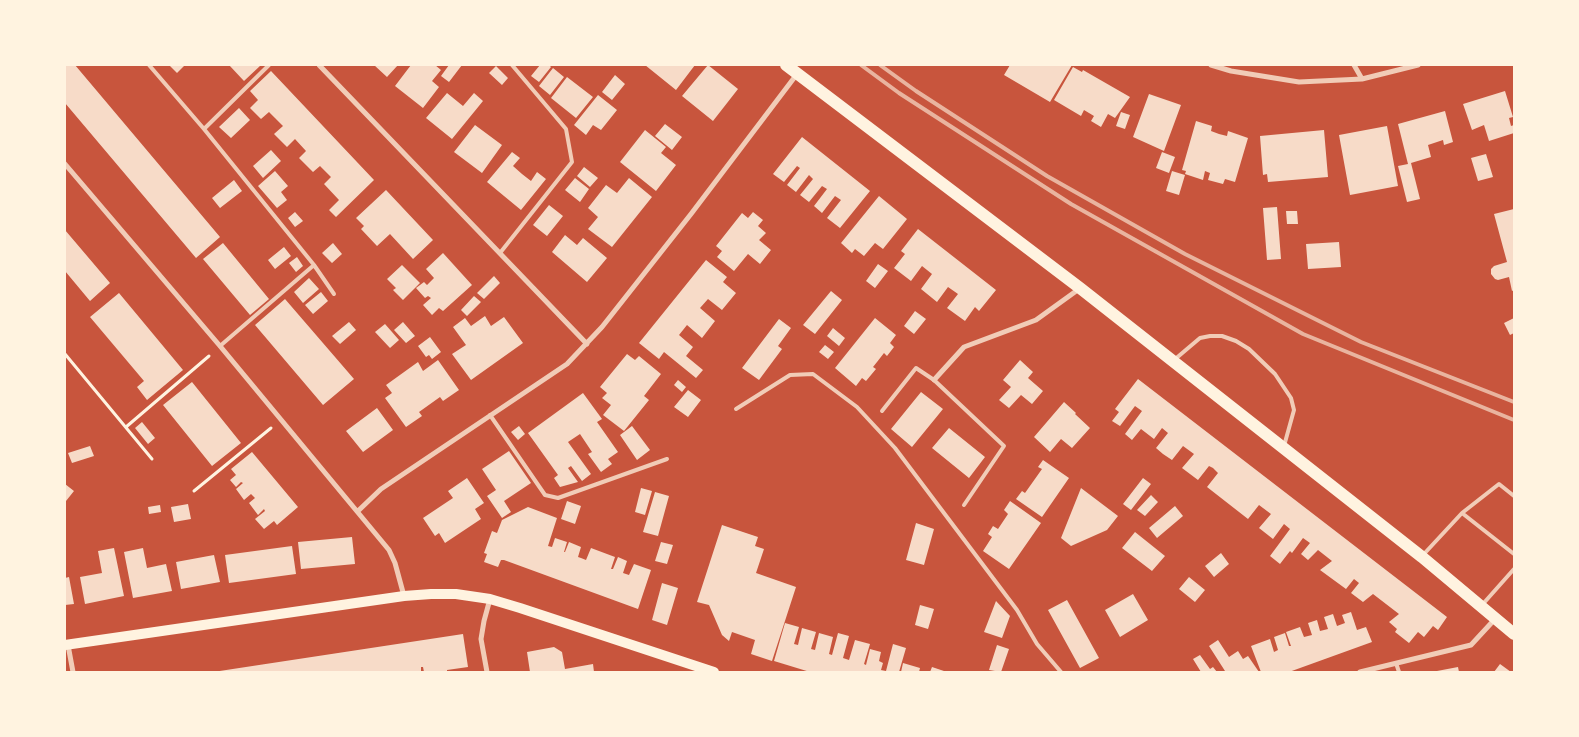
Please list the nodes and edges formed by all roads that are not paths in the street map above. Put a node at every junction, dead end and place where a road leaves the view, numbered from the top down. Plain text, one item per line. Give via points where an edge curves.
1 (149, 65) edge
2 (269, 65) edge
3 (318, 65) edge
4 (512, 65) edge
5 (786, 65) edge
6 (1211, 65) edge
7 (1354, 65) edge
8 (1418, 65) edge
9 (797, 73) junction
10 (1362, 79) junction
11 (204, 129) junction
12 (65, 164) edge
13 (500, 253) junction
14 (314, 265) junction
15 (1080, 288) junction
16 (334, 294) dead end
17 (587, 344) junction
18 (220, 346) junction
19 (1173, 361) junction
20 (934, 380) junction
21 (736, 409) dead end
22 (882, 412) dead end
23 (490, 415) junction
24 (1284, 448) junction
25 (667, 459) dead end
26 (1514, 496) edge
27 (964, 505) dead end
28 (358, 511) junction
29 (1462, 513) junction
30 (1514, 554) edge
31 (1422, 556) junction
32 (1514, 569) edge
33 (404, 596) junction
34 (490, 599) junction
35 (1481, 606) junction
36 (1496, 618) junction
37 (1514, 634) edge
38 (67, 645) edge
39 (1396, 663) junction
40 (73, 672) edge
41 (487, 672) edge
42 (714, 672) edge
43 (1061, 672) edge
44 (1360, 672) edge
45 (1399, 672) edge

1 - 11 lane
2 - 11 lane
3 - 13 street
4 - 13 lane via 566,129 572,162
5 - 9 main road
6 - 10 street via 1299,82
7 - 10 street
8 - 10 street
9 - 15 main road
9 - 17 street via 691,214
11 - 14 lane
12 - 18 street
13 - 17 street
14 - 16 lane
14 - 18 lane
15 - 19 main road
15 - 20 street via 1036,320 964,347
17 - 23 street via 567,364
18 - 28 street
19 - 24 main road
19 - 24 lane via 1200,338 1222,336 1249,349 1275,374 1291,398 1294,410
20 - 22 lane via 916,368
20 - 27 lane via 1004,446
21 - 43 lane via 790,374 813,374 857,407 896,448 1017,610 1037,644
23 - 25 lane via 545,495 558,498
23 - 28 street via 381,490
24 - 31 main road
26 - 29 lane via 1499,484
28 - 33 street via 389,550
29 - 30 lane
29 - 31 lane
31 - 35 main road
32 - 35 lane
33 - 34 main road via 456,594
33 - 38 main road
34 - 41 street via 482,639
34 - 42 main road
35 - 36 main road
36 - 37 main road
36 - 39 street via 1471,645
38 - 40 street
39 - 44 street
39 - 45 lane

